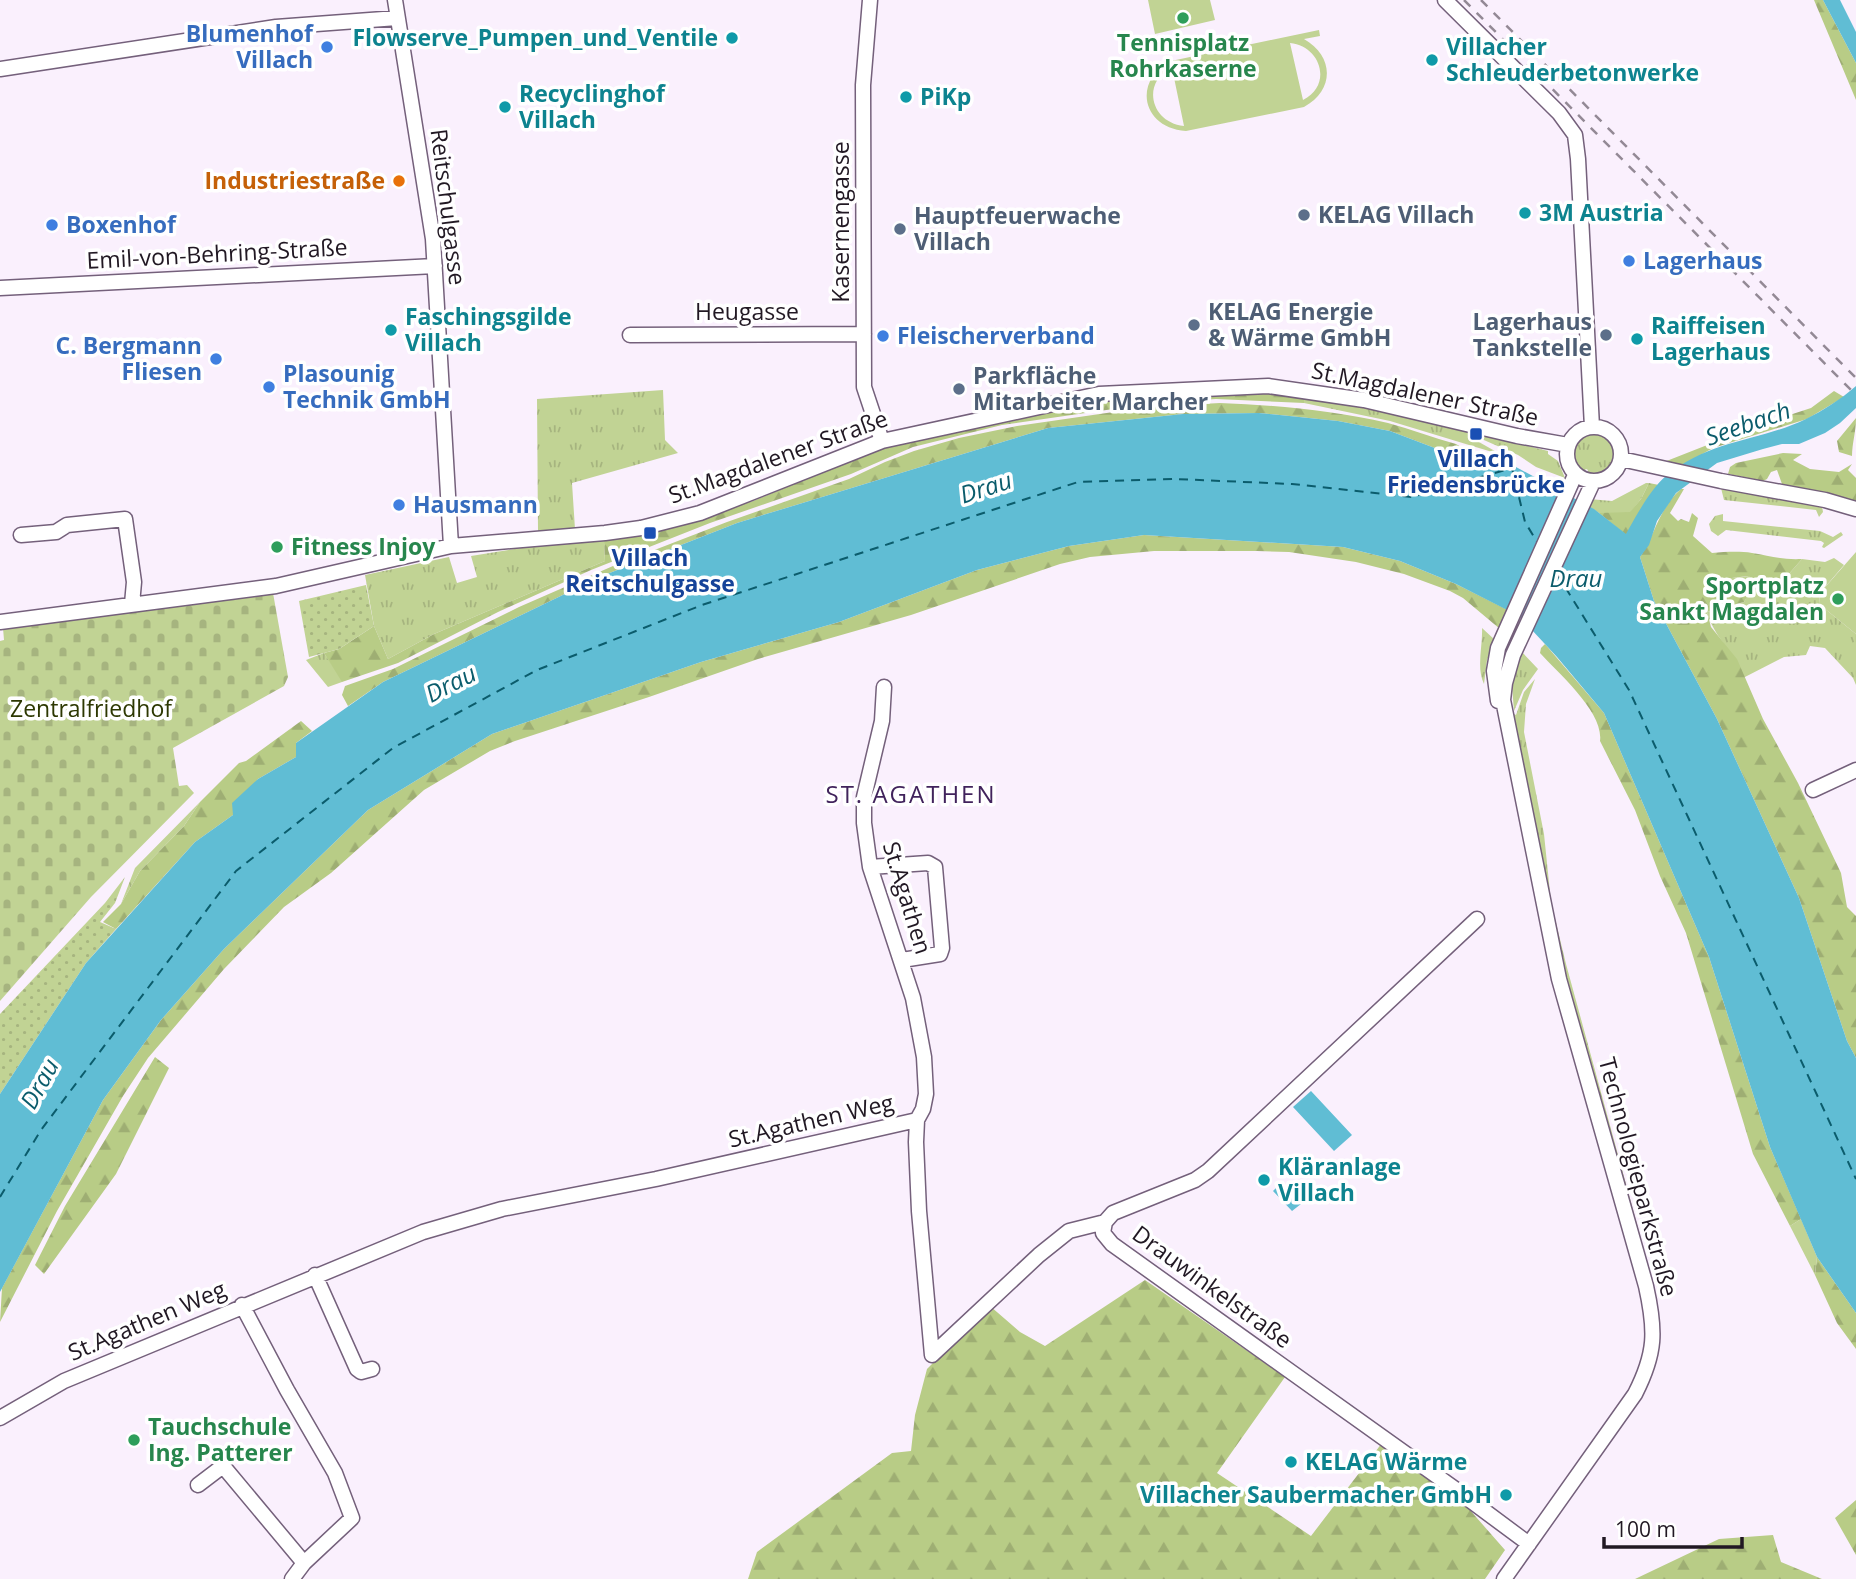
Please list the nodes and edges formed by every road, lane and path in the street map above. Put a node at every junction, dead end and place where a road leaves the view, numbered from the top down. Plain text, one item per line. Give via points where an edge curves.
1 (395, 0) edge
2 (870, 0) edge
3 (1445, 0) edge
4 (397, 18) junction
5 (0, 69) edge
6 (435, 266) junction
7 (0, 288) edge
8 (864, 334) junction
9 (630, 335) dead end
10 (1592, 427) junction
11 (882, 441) junction
12 (1568, 445) junction
13 (1621, 459) junction
14 (1574, 478) junction
15 (1591, 484) junction
16 (1856, 509) edge
17 (21, 535) dead end
18 (451, 546) junction
19 (132, 604) junction
20 (0, 622) edge
21 (884, 687) dead end
22 (1512, 750) junction
23 (1856, 770) edge
24 (1814, 790) dead end
25 (870, 867) junction
26 (1477, 919) dead end
27 (902, 960) junction
28 (918, 1120) junction
29 (1105, 1222) junction
30 (315, 1275) junction
31 (242, 1305) junction
32 (372, 1368) dead end
33 (0, 1418) edge
34 (198, 1485) dead end
35 (1529, 1544) junction
36 (304, 1563) junction
37 (292, 1579) edge
38 (1504, 1579) edge

1 - 4 street, Reitschulgasse
2 - 8 street, Kasernengasse via 863,85
3 - 10 street via 1559,113 1575,135
4 - 5 street via 276,27
4 - 6 street, Reitschulgasse
6 - 7 street, Emil-von-Behring-Straße
6 - 18 street, Reitschulgasse
8 - 9 street, Heugasse
8 - 11 street, Kasernengasse via 864,393
10 - 12 street via 1574,435
10 - 13 street via 1608,431 1617,440
11 - 12 street, St.Magdalener Straße via 1099,394 1262,386 1364,400
11 - 18 street, St.Magdalener Straße via 700,513 641,528
12 - 14 street
13 - 15 street via 1613,474
13 - 16 street
14 - 15 street
14 - 22 street, Technologieparkstraße via 1494,664
15 - 22 street, Technologieparkstraße via 1513,655 1503,700
17 - 19 street via 125,519 134,582
18 - 19 street, St.Magdalener Straße via 276,586
19 - 20 street, St.Magdalener Straße
21 - 25 street, St.Agathen via 864,797
22 - 35 street, Technologieparkstraße via 1559,979 1654,1325 1651,1357 1635,1394
23 - 24 street
25 - 27 street, St.Agathen
25 - 27 street via 928,863 935,867 940,954
26 - 29 street, Drauwinkelstraße via 1208,1171 1128,1205
27 - 28 street, St.Agathen via 924,1057 926,1094
28 - 29 street, St.Agathen Weg via 919,1210 932,1355 1069,1231
28 - 30 street, St.Agathen Weg via 502,1209 423,1231
29 - 35 street, Drauwinkelstraße via 1103,1233 1112,1244
30 - 31 street, St.Agathen Weg
30 - 32 street via 357,1369
31 - 33 street, St.Agathen Weg via 64,1381
31 - 36 street via 335,1473 352,1518
34 - 36 street via 223,1466
35 - 38 street, Technologieparkstraße
36 - 37 street

